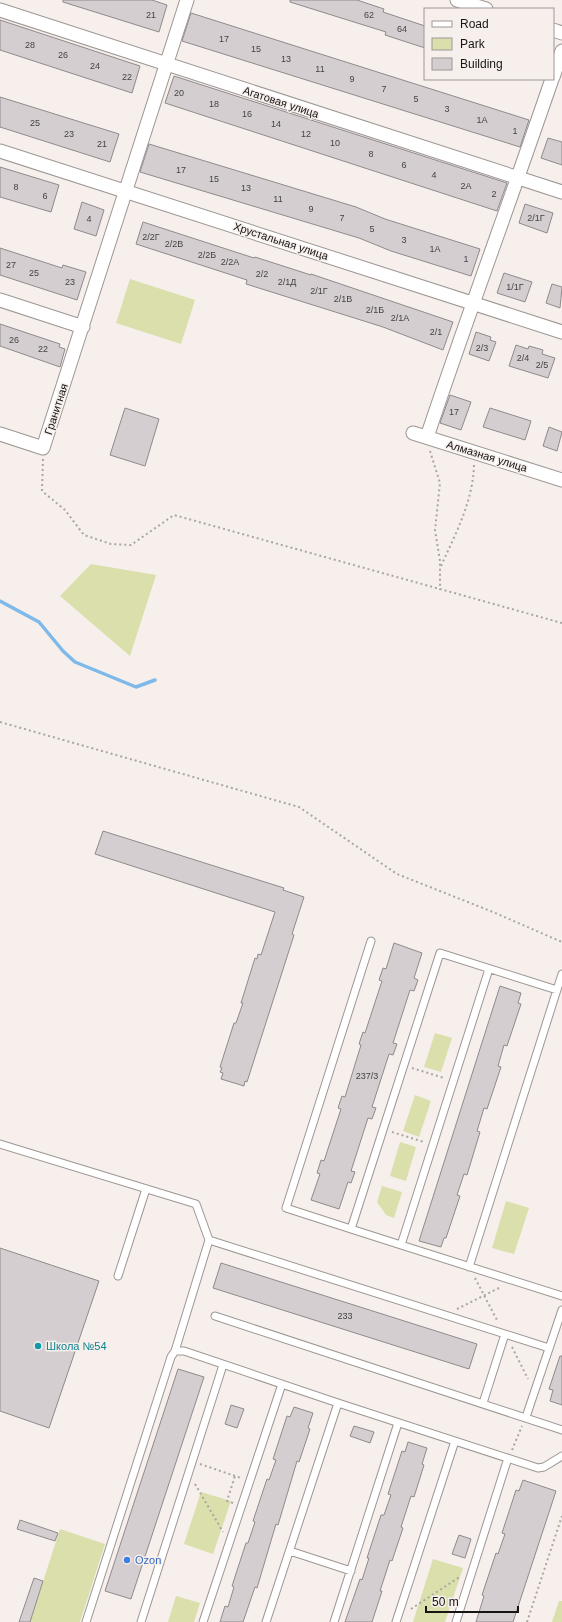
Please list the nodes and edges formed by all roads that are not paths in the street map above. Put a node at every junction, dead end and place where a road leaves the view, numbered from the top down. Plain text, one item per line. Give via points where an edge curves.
1 (187, 0) edge
2 (457, 0) edge
3 (483, 8) edge
4 (0, 10) edge
5 (562, 51) edge
6 (168, 65) junction
7 (554, 75) edge
8 (552, 80) edge
9 (0, 151) edge
10 (518, 178) junction
11 (125, 191) junction
12 (562, 192) edge
13 (0, 300) edge
14 (472, 303) junction
15 (83, 326) junction
16 (562, 332) edge
17 (413, 433) dead end
18 (0, 434) edge
19 (427, 437) junction
20 (562, 480) edge
21 (371, 941) dead end
22 (489, 969) junction
23 (562, 974) edge
24 (557, 990) junction
25 (0, 1144) edge
26 (146, 1189) junction
27 (351, 1229) junction
28 (209, 1240) junction
29 (401, 1245) junction
30 (469, 1266) junction
31 (118, 1276) dead end
32 (562, 1296) edge
33 (562, 1310) edge
34 (215, 1316) dead end
35 (505, 1334) junction
36 (549, 1348) junction
37 (175, 1351) junction
38 (223, 1365) junction
39 (282, 1384) junction
40 (338, 1403) junction
41 (483, 1403) junction
42 (526, 1417) junction
43 (398, 1423) junction
44 (562, 1430) edge
45 (455, 1441) junction
46 (562, 1456) edge
47 (508, 1458) junction
48 (290, 1551) junction
49 (351, 1571) junction
50 (397, 1620) edge
51 (86, 1622) edge
52 (141, 1622) edge
53 (203, 1622) edge
54 (266, 1622) edge
55 (334, 1622) edge
56 (456, 1622) edge

1 - 6 street, Гранитная
2 - 3 street
4 - 6 street, Агатовая улица
5 - 7 street
6 - 10 street, Агатовая улица
6 - 11 street, Гранитная
8 - 10 street
9 - 11 street, Хрустальная улица
10 - 12 street, Агатовая улица
10 - 14 street
11 - 14 street, Хрустальная улица
11 - 15 street, Гранитная
13 - 15 street
14 - 16 street, Хрустальная улица
14 - 19 street
15 - 18 street, Гранитная via 43,448
17 - 19 street, Алмазная улица
19 - 20 street, Алмазная улица
21 - 27 lane via 286,1208
22 - 24 lane
22 - 27 lane via 440,953
22 - 29 lane
23 - 24 lane
24 - 30 lane
25 - 26 lane
26 - 28 lane via 196,1204
26 - 31 lane
27 - 29 lane
28 - 35 lane
28 - 37 lane
29 - 30 lane
30 - 32 lane
33 - 36 lane
34 - 41 lane
35 - 36 lane
35 - 41 lane
36 - 42 lane
37 - 38 lane via 184,1351
37 - 51 lane
38 - 39 lane
38 - 52 lane
39 - 40 lane
39 - 53 lane
40 - 43 lane
40 - 48 lane
41 - 42 lane
42 - 44 lane
43 - 45 lane
43 - 49 lane
45 - 47 lane
45 - 50 lane
46 - 47 lane via 538,1468
47 - 56 lane
48 - 49 lane
48 - 54 lane
49 - 55 lane

